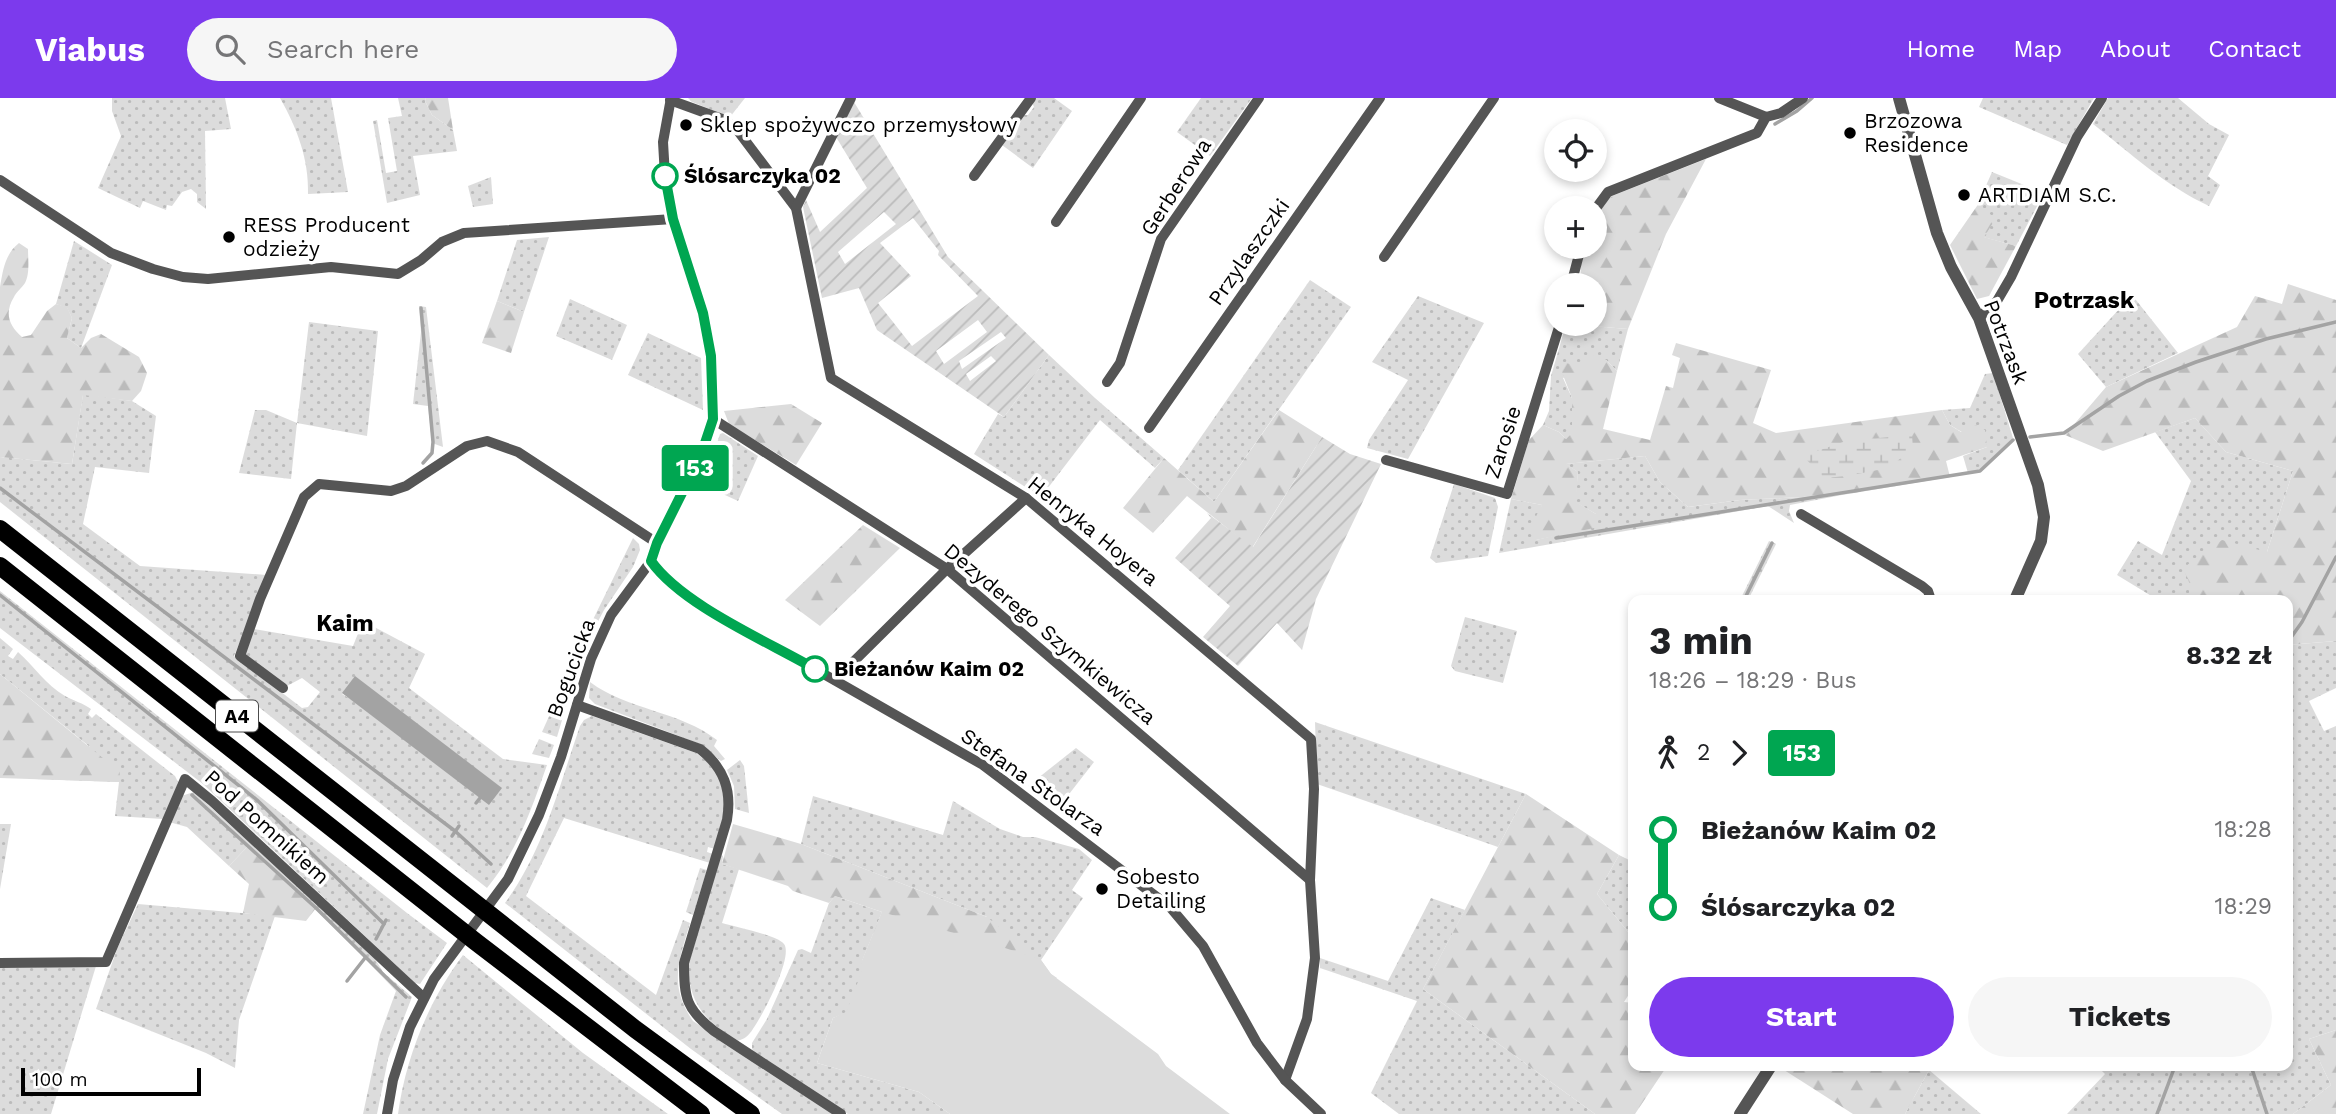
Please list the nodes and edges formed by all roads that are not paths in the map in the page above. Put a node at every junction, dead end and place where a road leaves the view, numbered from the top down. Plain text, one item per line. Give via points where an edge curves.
1 (851, 98) edge
2 (1031, 98) edge
3 (1141, 98) edge
4 (1259, 98) edge
5 (1380, 98) edge
6 (1494, 98) edge
7 (1719, 98) edge
8 (1803, 98) edge
9 (1899, 98) edge
10 (2102, 98) edge
11 (671, 99) edge
12 (1766, 117) junction
13 (974, 176) dead end
14 (0, 180) edge
15 (1605, 196) edge
16 (796, 208) junction
17 (673, 219) junction
18 (1056, 222) dead end
19 (1384, 257) dead end
20 (1979, 318) junction
21 (1556, 336) edge
22 (1107, 382) dead end
23 (713, 419) junction
24 (1149, 428) dead end
25 (1386, 460) dead end
26 (1026, 498) junction
27 (1801, 514) dead end
28 (0, 529) edge
29 (657, 543) junction
30 (651, 561) junction
31 (0, 566) edge
32 (947, 569) junction
33 (1929, 595) edge
34 (2017, 595) edge
35 (835, 680) junction
36 (283, 688) dead end
37 (577, 705) junction
38 (1310, 880) junction
39 (0, 963) edge
40 (424, 998) junction
41 (1769, 1071) edge
42 (1285, 1080) junction
43 (387, 1114) edge
44 (701, 1114) edge
45 (751, 1114) edge
46 (841, 1114) edge
47 (1321, 1114) edge
48 (1740, 1114) edge

1 - 16 street
2 - 13 street
3 - 18 street
4 - 22 street, Gerberowa via 1161,239 1120,363
5 - 24 street, Przylaszczki
6 - 19 street
7 - 12 street
8 - 12 street via 1782,113
9 - 20 street, Potrzask via 1937,233
10 - 20 street via 2077,137 2011,277 1997,301
11 - 16 street, Henryka Hoyera via 725,120
11 - 17 street, Bogucicka via 663,142
12 - 15 street via 1757,133
14 - 17 street via 111,253 153,269 208,279 331,267 392,274 404,272 442,242 464,233
16 - 26 street, Henryka Hoyera via 831,378
17 - 23 street, Bogucicka via 703,313 711,356
20 - 34 street, Potrzask via 2038,485 2044,517 2038,552
21 - 25 street, Zarosie via 1507,494
23 - 29 street, Bogucicka via 701,455
23 - 32 street, Dezyderego Szymkiewicza
26 - 32 street
26 - 38 street, Henryka Hoyera via 1311,739
27 - 33 street via 1922,586
28 - 45 highway, A4 via 635,1029
29 - 30 street, Bogucicka
29 - 36 street via 518,452 487,441 467,446 391,491 319,484 304,497 240,656
30 - 35 street, Stefana Stolarza via 663,577 694,600
30 - 37 street, Bogucicka via 611,615
31 - 44 highway, A4
32 - 35 street
32 - 38 street, Dezyderego Szymkiewicza
35 - 42 street, Stefana Stolarza via 984,765 1170,907 1203,946 1257,1044
37 - 40 street, Bogucicka via 539,816 508,879
37 - 46 street via 700,749 722,773 730,800 728,816 684,963 688,1004 714,1031
38 - 42 street, Henryka Hoyera via 1315,958 1307,1019
39 - 40 street, Pod Pomnikiem via 106,961 185,779
40 - 43 street, Bogucicka via 401,1053
41 - 48 street
42 - 47 street, Stefana Stolarza

